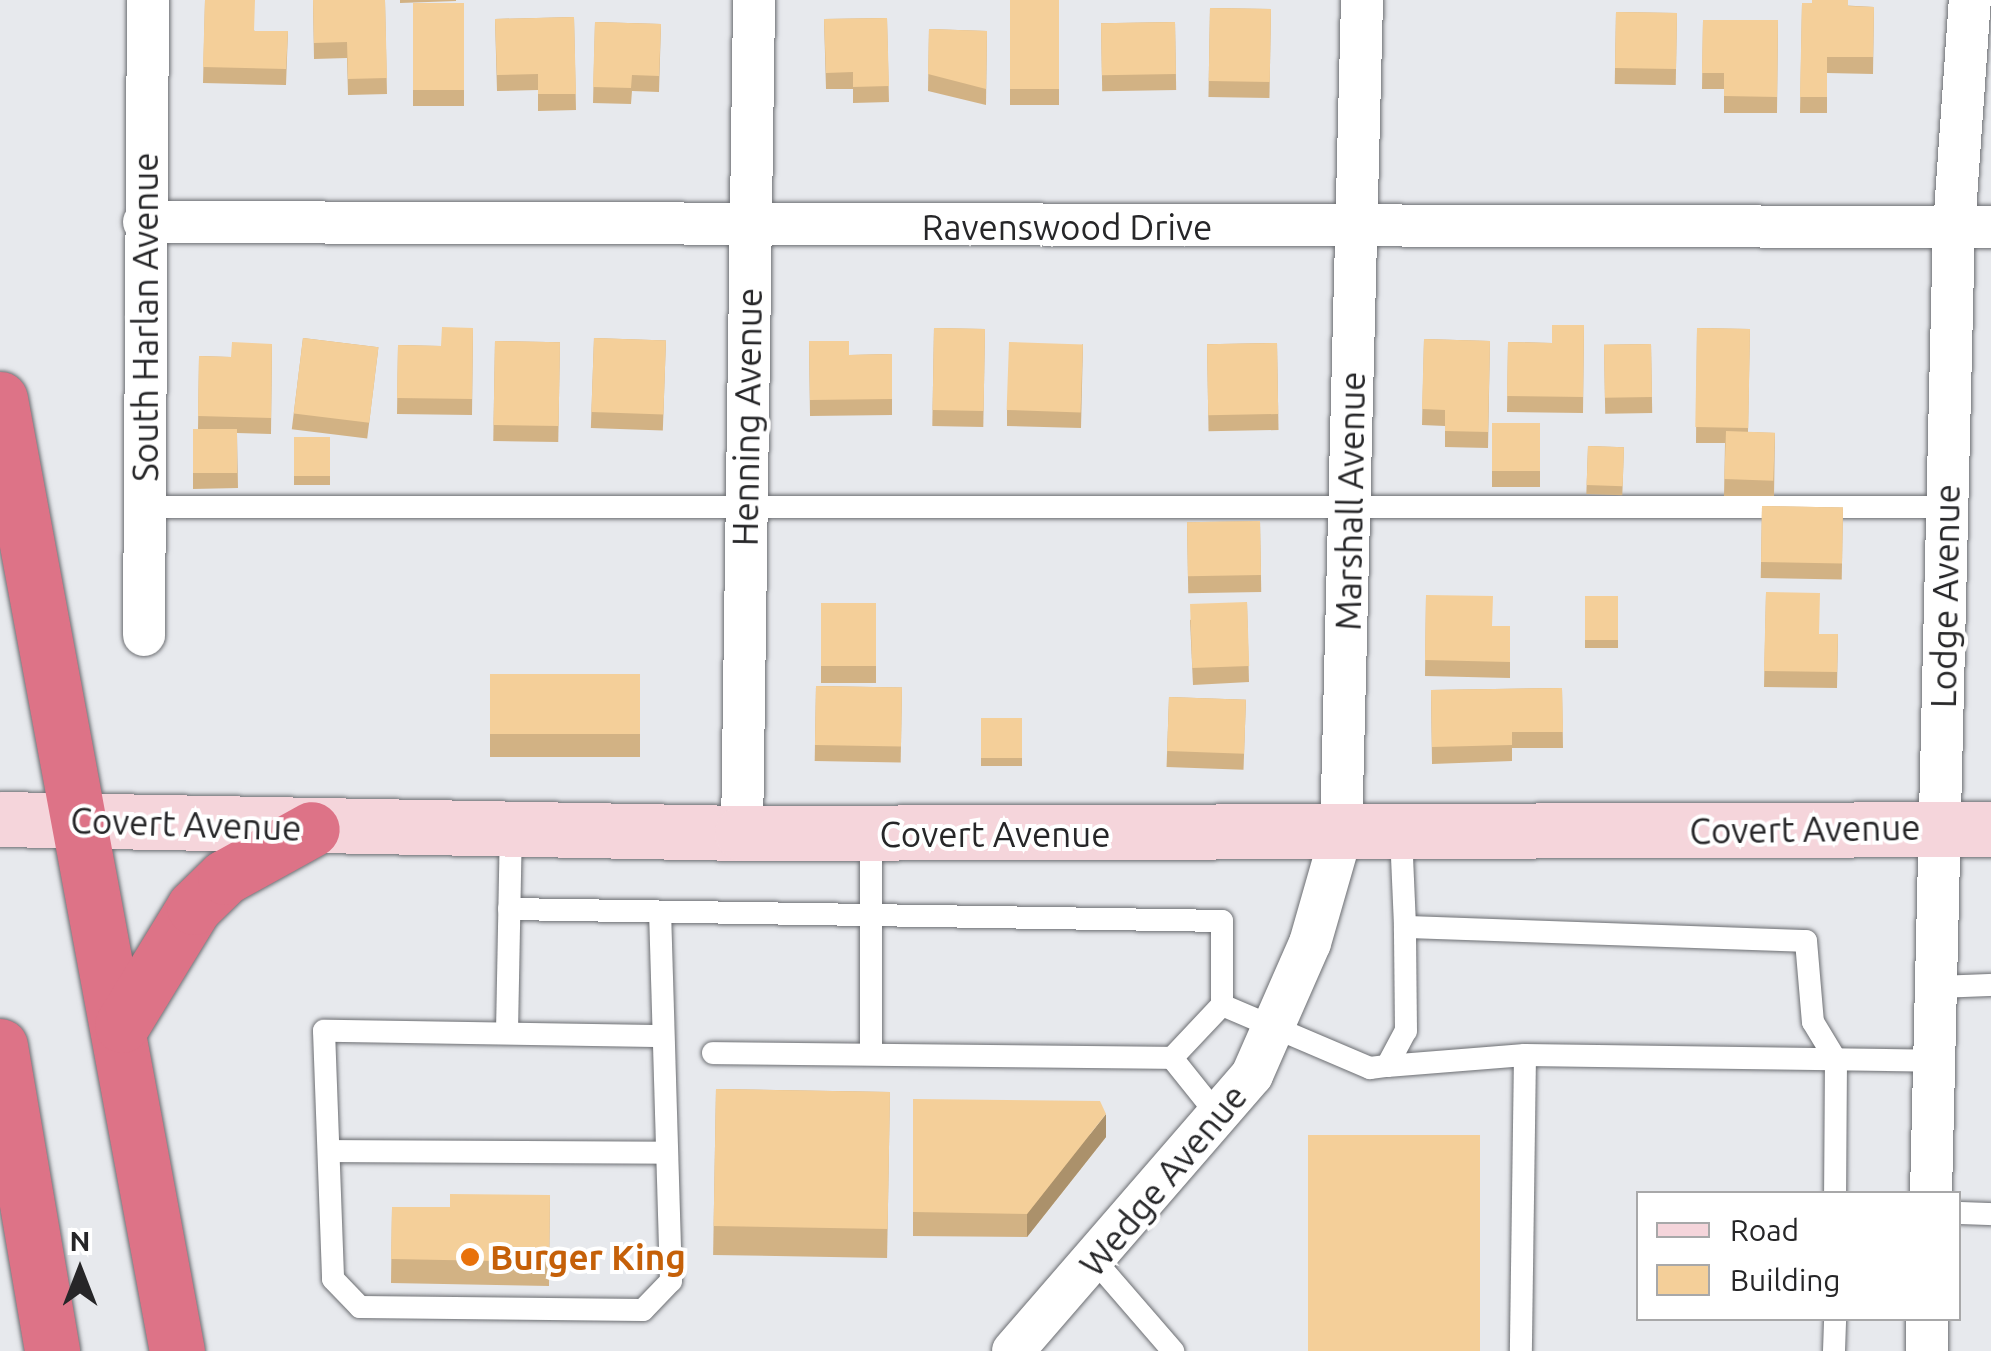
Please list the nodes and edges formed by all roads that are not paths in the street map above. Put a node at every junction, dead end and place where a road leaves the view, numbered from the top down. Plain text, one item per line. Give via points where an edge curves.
1 (148, 0) edge
2 (754, 0) edge
3 (1362, 0) edge
4 (1970, 0) edge
5 (144, 222) junction
6 (750, 227) junction
7 (1972, 227) edge
8 (1356, 228) junction
9 (0, 400) edge
10 (1946, 506) junction
11 (144, 507) junction
12 (746, 509) junction
13 (1350, 509) junction
14 (144, 635) dead end
15 (80, 819) junction
16 (0, 820) edge
17 (312, 828) junction
18 (1966, 828) edge
19 (510, 832) junction
20 (742, 834) junction
21 (871, 834) junction
22 (1402, 834) junction
23 (1340, 835) junction
24 (509, 910) junction
25 (660, 914) junction
26 (871, 917) junction
27 (1405, 927) junction
28 (1991, 985) edge
29 (1936, 987) junction
30 (1222, 1006) junction
31 (1281, 1009) junction
32 (122, 1025) junction
33 (507, 1032) junction
34 (659, 1036) junction
35 (0, 1046) edge
36 (714, 1053) dead end
37 (871, 1053) junction
38 (1525, 1056) junction
39 (1172, 1058) junction
40 (1836, 1060) junction
41 (1934, 1061) junction
42 (1387, 1066) junction
43 (1220, 1118) junction
44 (329, 1151) junction
45 (665, 1153) junction
46 (1836, 1191) edge
47 (1931, 1191) edge
48 (1961, 1213) edge
49 (1991, 1214) edge
50 (1096, 1262) junction
51 (1835, 1321) edge
52 (1928, 1321) edge
53 (52, 1351) edge
54 (176, 1351) edge
55 (1013, 1351) edge
56 (1173, 1351) edge
57 (1521, 1351) edge
58 (1834, 1351) edge
59 (1926, 1351) edge

1 - 5 street, South Harlan Avenue
2 - 6 street, Henning Avenue
3 - 8 street, Marshall Avenue
4 - 7 street, Lodge Avenue
5 - 6 street, Ravenswood Drive
5 - 11 street, South Harlan Avenue
6 - 8 street, Ravenswood Drive
6 - 12 street, Henning Avenue
7 - 8 street, Ravenswood Drive
7 - 10 street, Lodge Avenue
8 - 13 street, Marshall Avenue
9 - 15 highway
10 - 13 lane
10 - 18 street, Lodge Avenue
11 - 12 lane
11 - 14 street, South Harlan Avenue
12 - 13 lane
12 - 20 street, Henning Avenue
13 - 23 street, Marshall Avenue
15 - 16 main road, Covert Avenue
15 - 17 main road, Covert Avenue
15 - 32 highway
17 - 19 main road, Covert Avenue
17 - 32 highway via 225,876 194,907
18 - 22 main road, Covert Avenue
18 - 29 street, Lodge Avenue
19 - 20 main road, Covert Avenue
19 - 24 lane
20 - 21 main road, Covert Avenue
21 - 23 main road, Covert Avenue
21 - 26 lane
22 - 23 main road, Covert Avenue
22 - 27 lane
23 - 31 street, Marshall Avenue
24 - 25 lane
24 - 33 lane
25 - 26 lane
25 - 34 lane
26 - 30 lane via 1222,921
26 - 37 lane
27 - 40 lane via 1788,934 1814,955 1813,1022
27 - 42 lane via 1406,1032
28 - 29 lane
29 - 41 street, Lodge Avenue
30 - 31 lane
30 - 39 lane
31 - 42 lane via 1336,1060
31 - 43 street, Wedge Avenue
32 - 54 highway
33 - 34 lane
33 - 44 lane via 324,1031
34 - 45 lane
35 - 53 highway
36 - 37 lane
37 - 39 lane
38 - 40 lane
38 - 42 lane
38 - 57 lane
39 - 43 lane
40 - 41 lane
40 - 46 lane
41 - 47 street, Lodge Avenue
43 - 50 street, Wedge Avenue
44 - 45 lane
44 - 45 lane via 332,1280 360,1307 644,1310 671,1281
48 - 49 lane
50 - 55 street, Wedge Avenue
50 - 56 lane
51 - 58 lane
52 - 59 street

